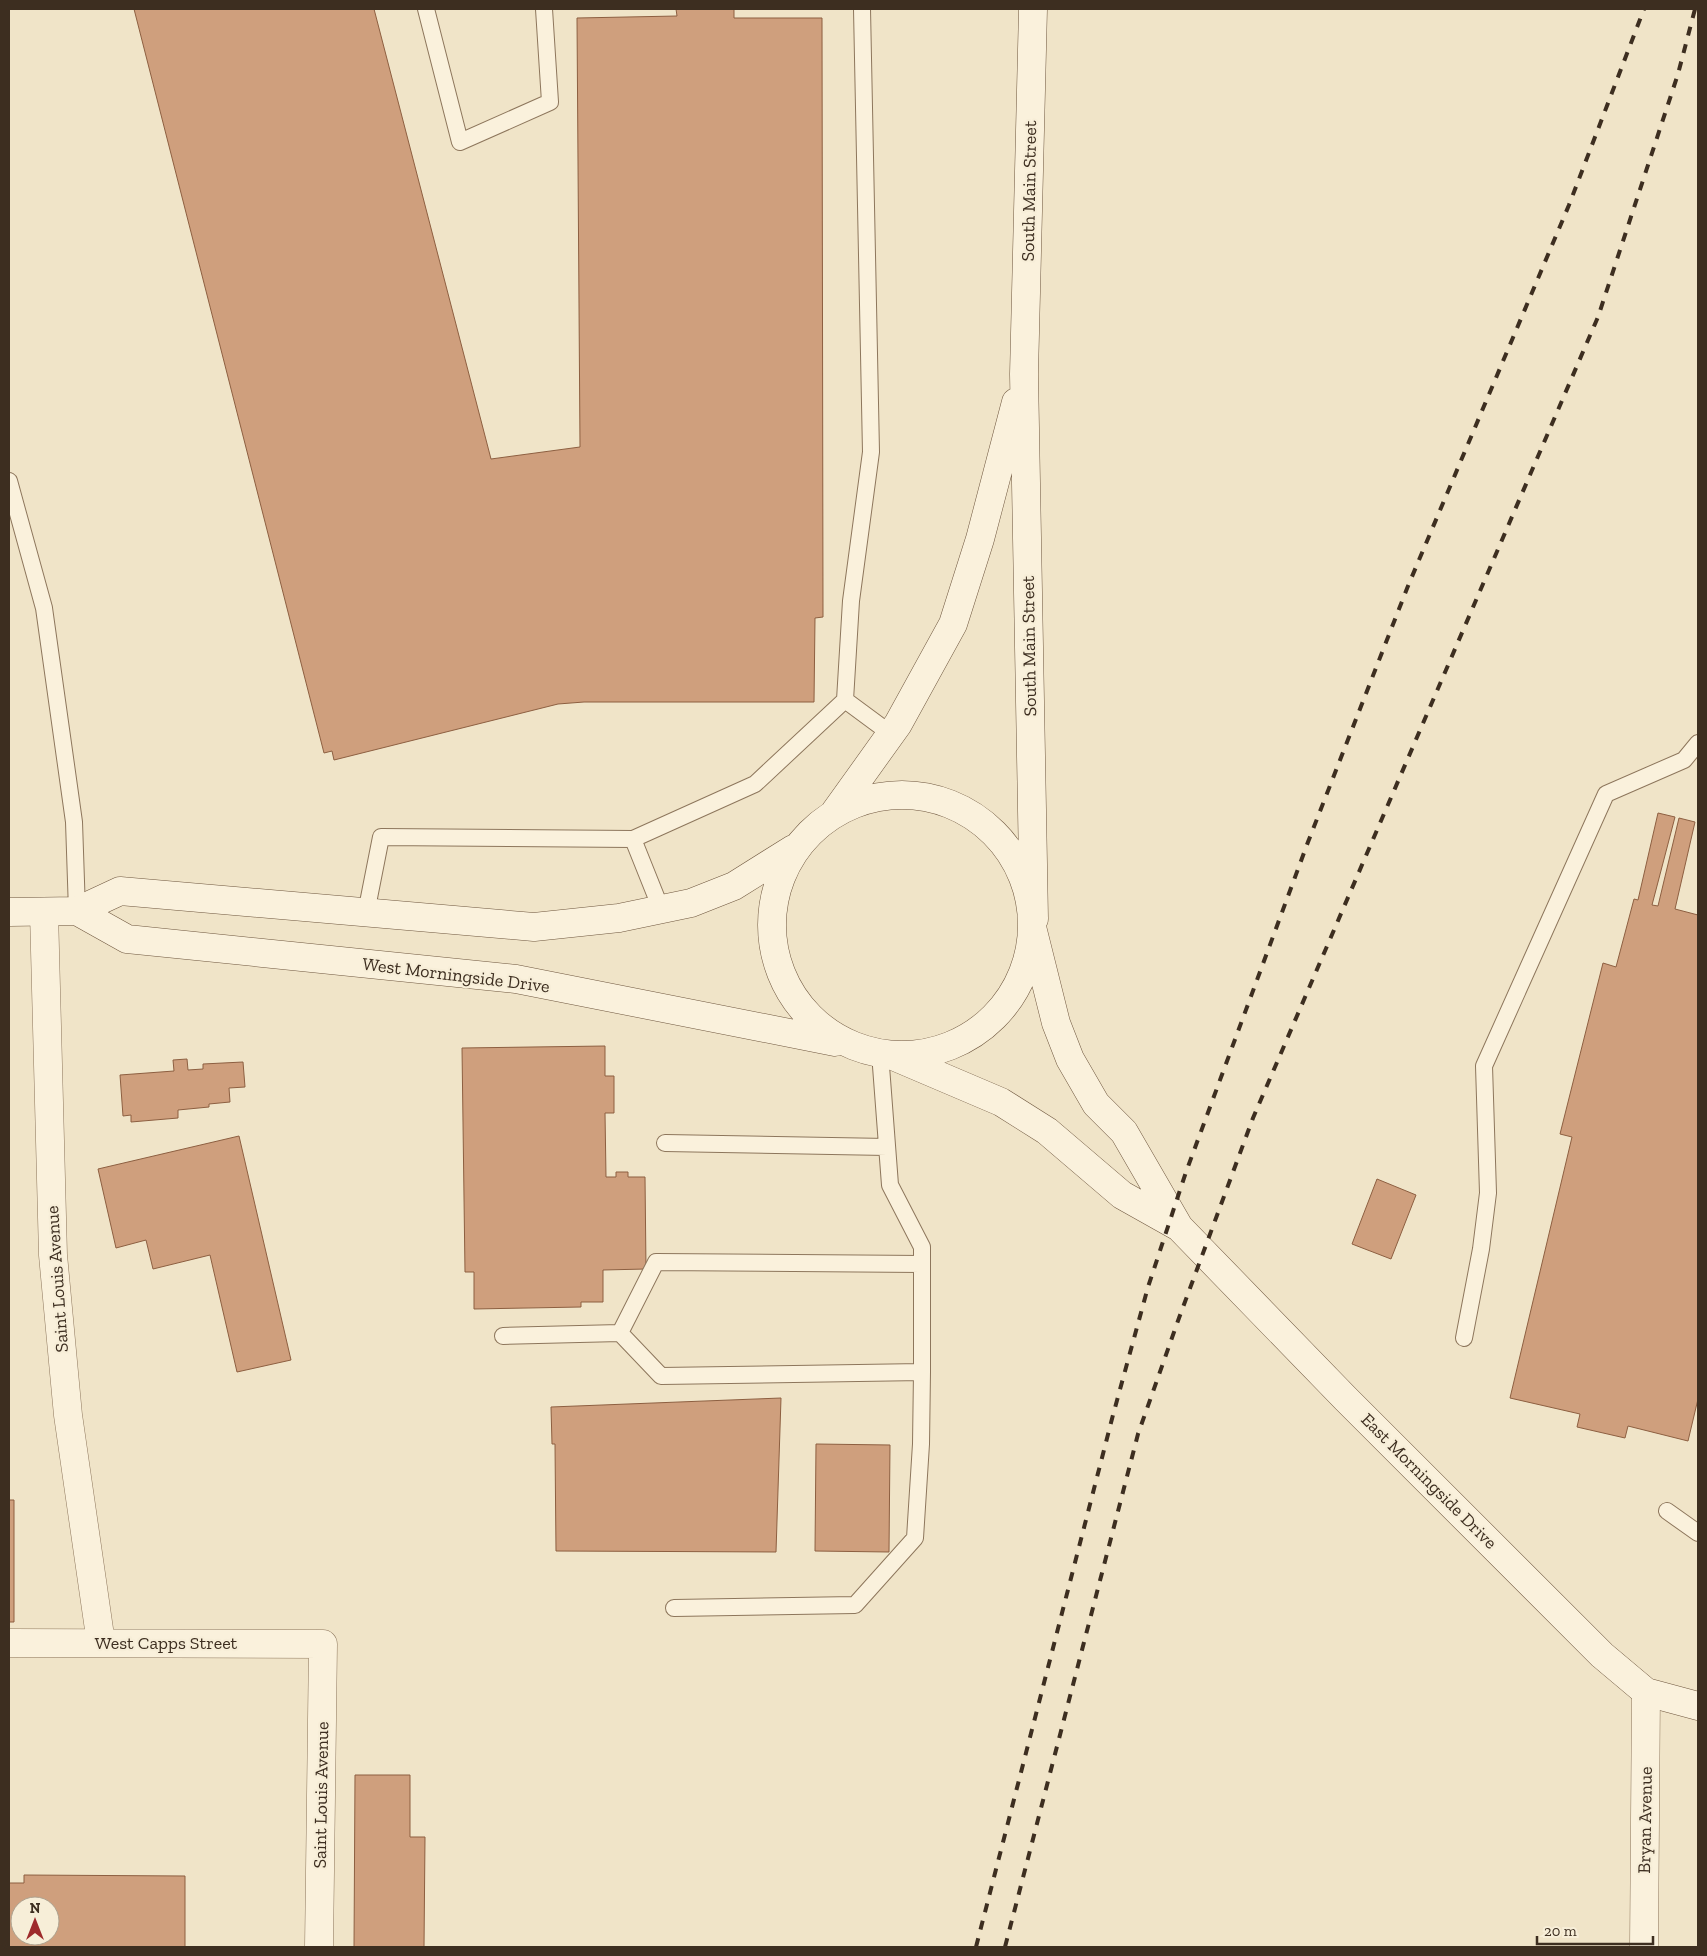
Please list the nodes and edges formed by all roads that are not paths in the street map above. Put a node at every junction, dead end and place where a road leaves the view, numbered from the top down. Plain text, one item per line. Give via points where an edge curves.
1 (426, 9) edge
2 (544, 9) edge
3 (862, 9) edge
4 (1033, 9) edge
5 (1024, 374) junction
6 (9, 481) edge
7 (845, 700) junction
8 (891, 734) junction
9 (1698, 743) edge
10 (835, 812) junction
11 (632, 839) junction
12 (793, 849) junction
13 (661, 909) junction
14 (77, 911) junction
15 (9, 912) edge
16 (44, 912) junction
17 (366, 913) junction
18 (1033, 923) junction
19 (839, 1043) junction
20 (886, 1054) junction
21 (665, 1143) dead end
22 (888, 1147) junction
23 (1179, 1227) junction
24 (922, 1264) junction
25 (620, 1333) junction
26 (503, 1336) dead end
27 (1464, 1338) dead end
28 (922, 1372) junction
29 (1668, 1510) dead end
30 (1698, 1533) edge
31 (674, 1608) dead end
32 (9, 1643) edge
33 (102, 1643) junction
34 (323, 1644) joint
35 (1646, 1692) junction
36 (1698, 1706) edge
37 (319, 1947) edge
38 (1644, 1947) edge

1 - 2 lane via 460,142 550,102
3 - 7 lane via 871,452 851,601
4 - 5 street, South Main Street
5 - 8 street, South Main Street via 980,539 953,624
5 - 18 street, South Main Street
6 - 14 lane via 44,608 74,822
7 - 8 lane
7 - 11 lane via 755,784
8 - 10 street, South Main Street
9 - 27 lane via 1684,760 1606,794 1484,1066 1488,1193
10 - 12 street
10 - 18 street via 876,795 924,794 970,812 1006,844 1029,887
11 - 13 lane
11 - 17 lane via 381,837
12 - 13 street via 734,886 691,903
12 - 19 street via 773,896 772,948 791,996 810,1020
13 - 17 street via 620,918 534,927
14 - 16 street
14 - 17 street via 120,891
14 - 19 street, West Morningside Drive via 127,939 516,979
15 - 16 street
16 - 33 street, Saint Louis Avenue via 53,1255 68,1415
18 - 20 street via 1022,979 996,1016 959,1042 915,1055
18 - 23 street via 1056,1022 1070,1058 1096,1104 1124,1132
19 - 20 street, West Morningside Drive
20 - 22 lane
20 - 23 street via 1000,1102 1047,1130 1122,1196
21 - 22 lane
22 - 24 lane via 890,1184 922,1247
23 - 35 street, East Morningside Drive via 1602,1655
24 - 25 lane via 656,1262
24 - 28 lane
25 - 26 lane
25 - 28 lane via 661,1376
28 - 31 lane via 915,1538 855,1605
29 - 30 lane
32 - 33 street, West Capps Street
33 - 34 street, West Capps Street
34 - 37 street, Saint Louis Avenue
35 - 36 street, East Morningside Drive
35 - 38 street, Bryan Avenue

